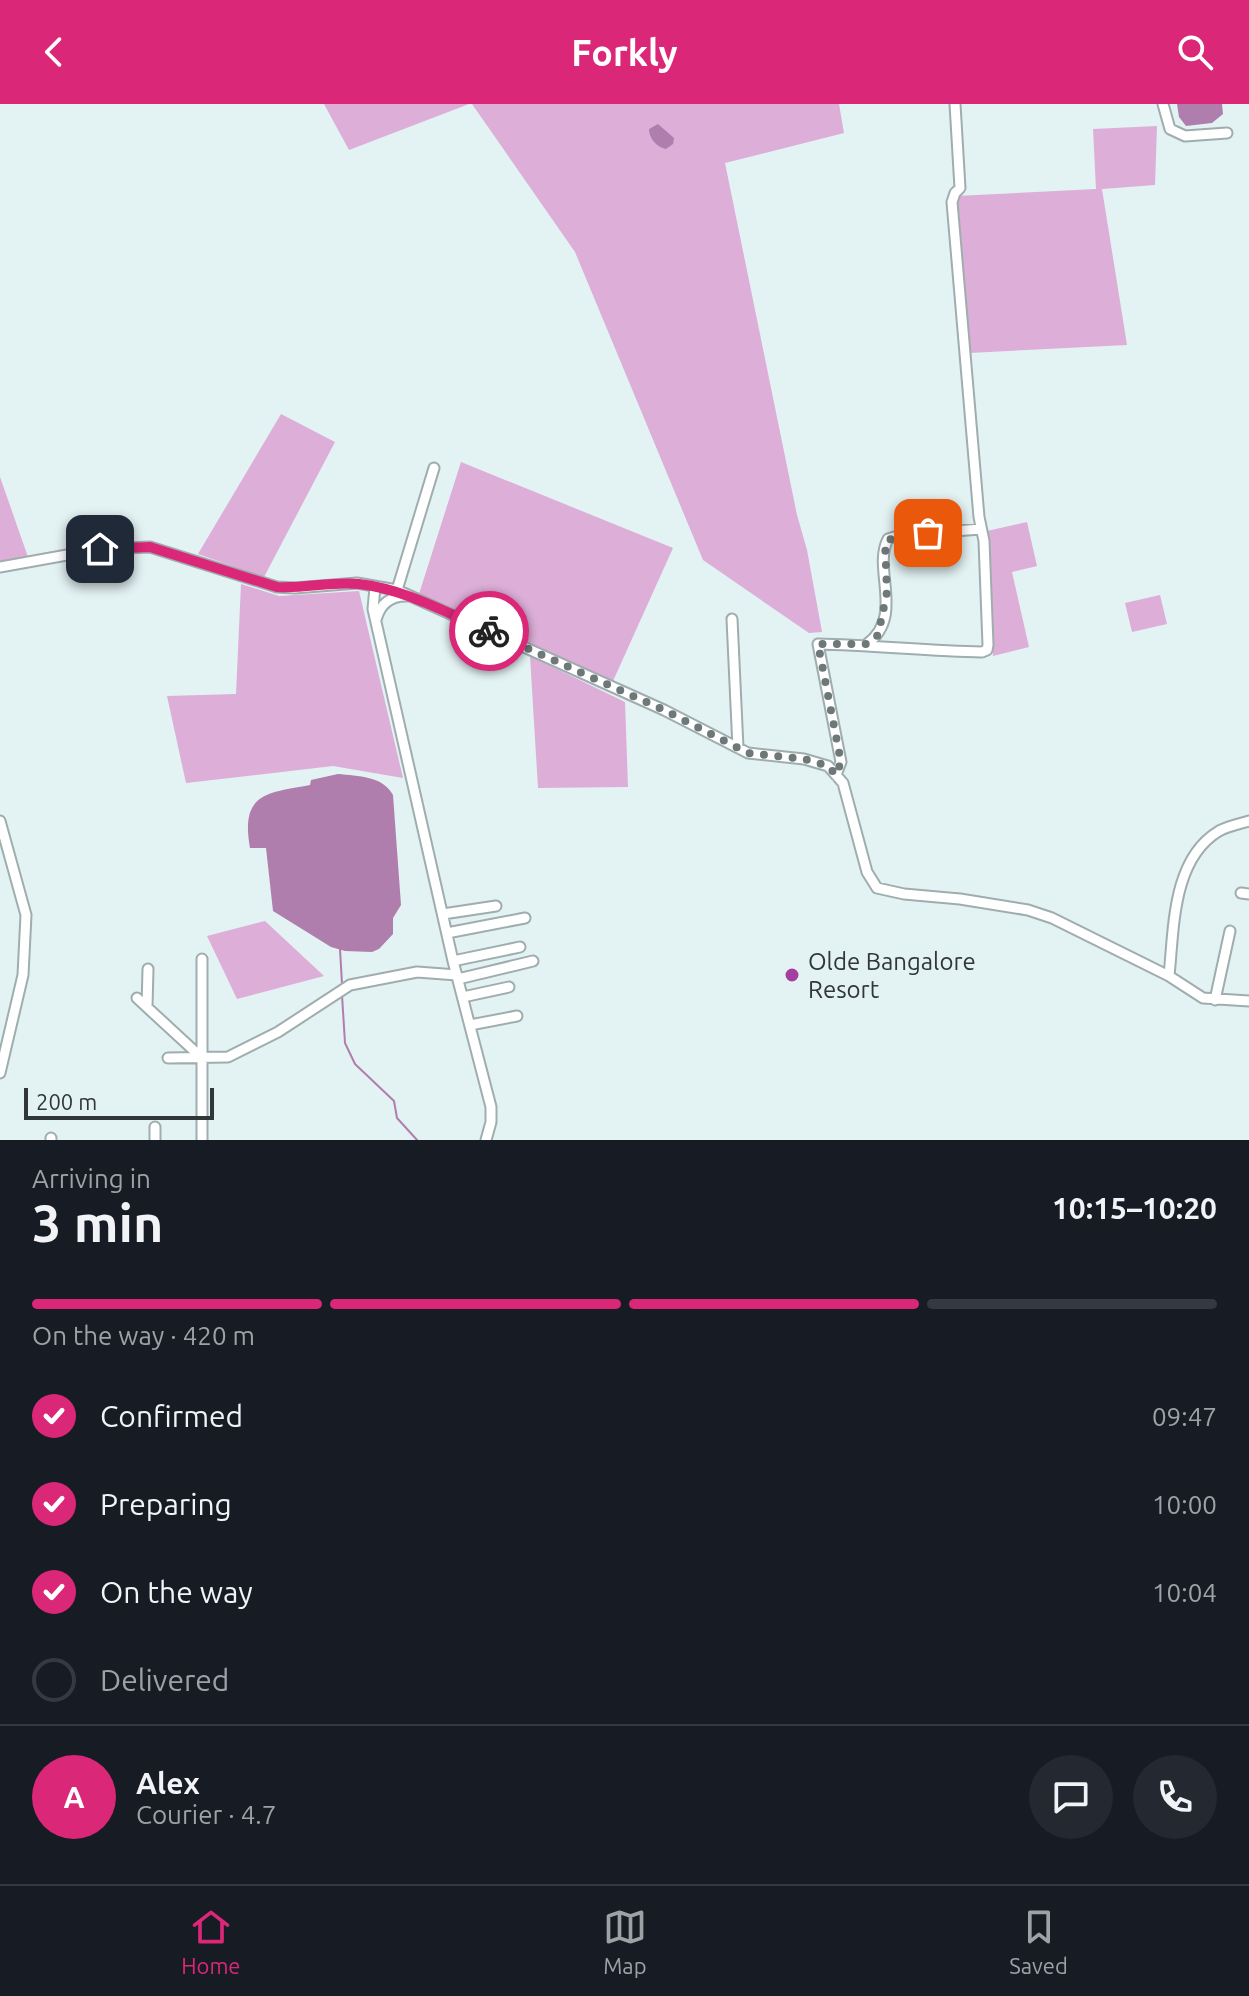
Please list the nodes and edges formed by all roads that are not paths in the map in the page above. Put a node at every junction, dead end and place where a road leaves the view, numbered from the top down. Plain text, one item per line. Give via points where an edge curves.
1 (955, 104) edge
2 (1163, 104) edge
3 (1227, 133) dead end
4 (434, 468) dead end
5 (981, 529) junction
6 (0, 567) edge
7 (375, 587) junction
8 (397, 590) junction
9 (411, 597) junction
10 (732, 619) dead end
11 (376, 620) junction
12 (867, 644) junction
13 (738, 748) junction
14 (836, 775) junction
15 (0, 821) edge
16 (1249, 821) edge
17 (496, 906) dead end
18 (443, 914) junction
19 (525, 918) dead end
20 (1230, 931) dead end
21 (447, 933) junction
22 (520, 947) dead end
23 (202, 959) dead end
24 (453, 961) junction
25 (533, 961) dead end
26 (148, 969) dead end
27 (1169, 976) junction
28 (458, 977) junction
29 (509, 987) dead end
30 (463, 997) junction
31 (137, 998) dead end
32 (1215, 1000) junction
33 (1249, 1001) edge
34 (147, 1007) junction
35 (517, 1016) dead end
36 (470, 1025) junction
37 (168, 1058) dead end
38 (202, 1058) junction
39 (0, 1073) edge
40 (155, 1127) dead end
41 (155, 1140) edge
42 (202, 1140) edge
43 (486, 1140) edge

1 - 5 street via 960,188 952,202
2 - 3 street via 1170,129 1185,136
4 - 8 street
5 - 12 street via 888,539 882,627
5 - 12 street via 987,650
6 - 7 street via 100,549 150,547 277,587
7 - 8 street
7 - 11 street
8 - 9 street
9 - 11 street via 389,600
9 - 13 street
10 - 13 street
11 - 18 street
12 - 14 street via 818,644 841,762
13 - 14 street via 804,759 828,766
14 - 27 street via 877,888 1028,910
15 - 39 street via 26,915 23,975
16 - 27 street via 1205,841 1184,877 1176,901
17 - 18 street
18 - 21 street
19 - 21 street
20 - 32 street
21 - 24 street
22 - 24 street
23 - 38 street
24 - 28 street
25 - 28 street
26 - 34 street
27 - 32 street
28 - 30 street
28 - 38 street via 417,972 350,985 228,1057
29 - 30 street
30 - 36 street
31 - 34 street
32 - 33 street
34 - 38 street
35 - 36 street
36 - 43 street via 491,1107
37 - 38 street
38 - 42 street
40 - 41 street

